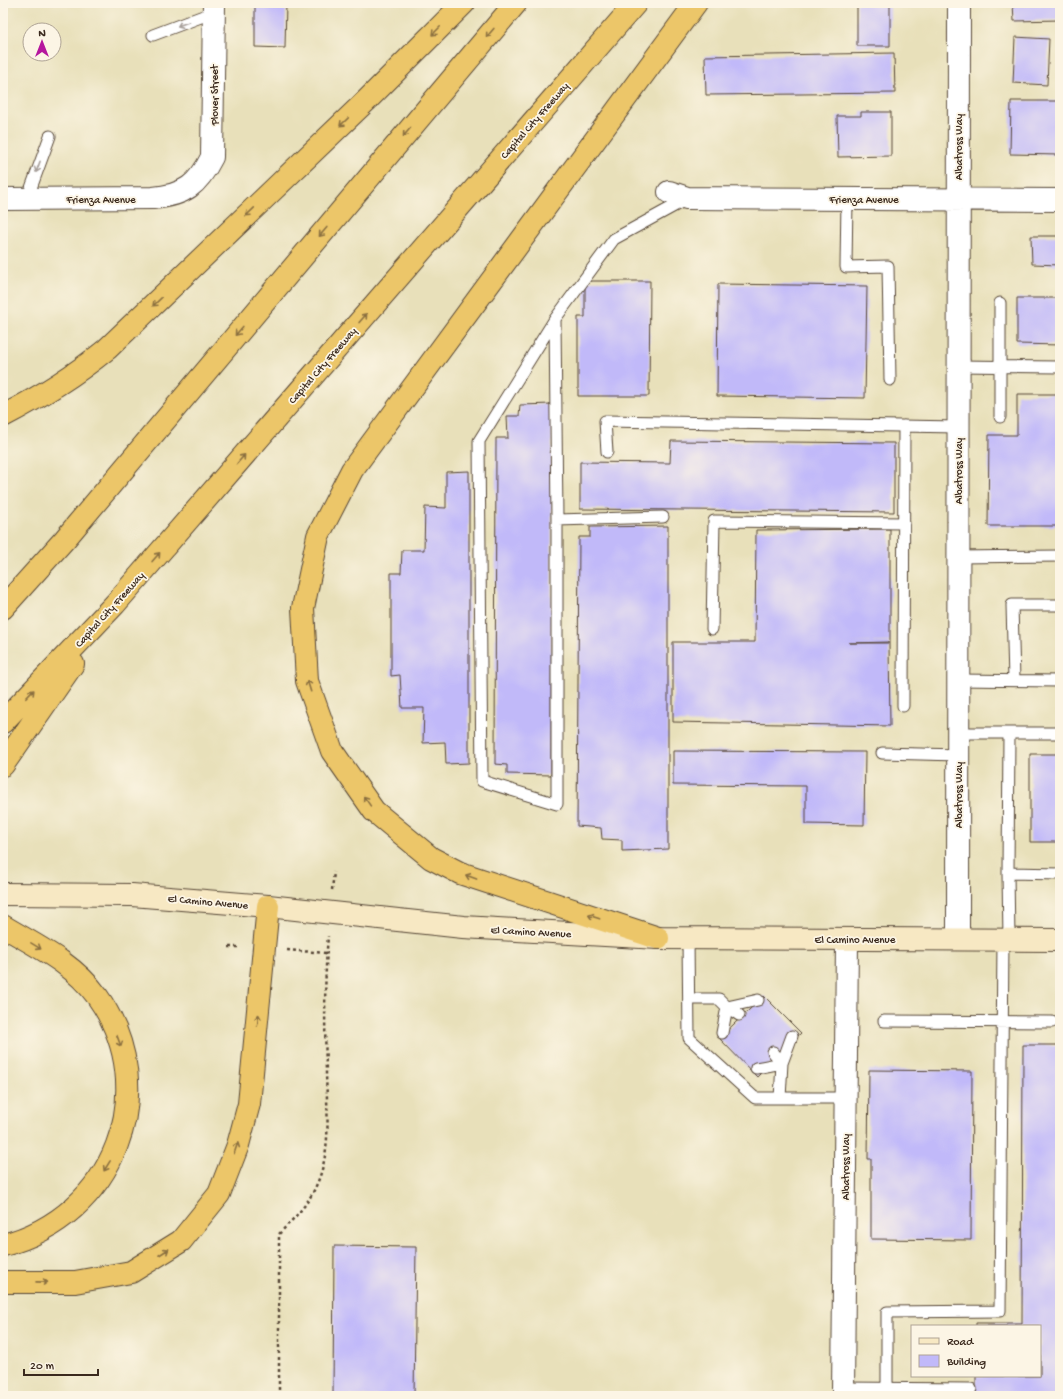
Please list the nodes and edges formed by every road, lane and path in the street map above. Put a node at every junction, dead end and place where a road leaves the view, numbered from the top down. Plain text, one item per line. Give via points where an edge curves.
1 (464, 3) edge
2 (516, 3) edge
3 (636, 3) edge
4 (696, 3) edge
5 (959, 3) edge
6 (214, 8) edge
7 (153, 35) dead end
8 (50, 136) dead end
9 (196, 183) joint
10 (678, 195) joint
11 (3, 199) edge
12 (27, 199) junction
13 (847, 199) junction
14 (958, 200) junction
15 (1060, 200) edge
16 (1000, 303) dead end
17 (554, 319) junction
18 (958, 366) junction
19 (1000, 366) junction
20 (1060, 367) edge
21 (890, 380) dead end
22 (3, 416) edge
23 (1000, 417) dead end
24 (904, 426) junction
25 (958, 427) junction
26 (607, 452) dead end
27 (663, 516) dead end
28 (557, 520) junction
29 (904, 523) junction
30 (1060, 556) edge
31 (958, 557) junction
32 (115, 604) junction
33 (1060, 606) edge
34 (3, 608) edge
35 (712, 629) dead end
36 (958, 680) junction
37 (1014, 680) junction
38 (1060, 681) edge
39 (903, 706) dead end
40 (3, 722) edge
41 (958, 733) junction
42 (1009, 733) junction
43 (1060, 733) edge
44 (882, 753) dead end
45 (958, 755) junction
46 (3, 765) edge
47 (334, 872) dead end
48 (1008, 874) junction
49 (1060, 874) edge
50 (3, 894) edge
51 (268, 906) junction
52 (330, 913) junction
53 (3, 926) edge
54 (658, 938) junction
55 (688, 938) junction
56 (847, 939) junction
57 (958, 939) junction
58 (1006, 940) junction
59 (1060, 940) edge
60 (689, 999) junction
61 (758, 1000) dead end
62 (727, 1007) junction
63 (739, 1015) dead end
64 (884, 1021) dead end
65 (1002, 1022) junction
66 (1052, 1022) dead end
67 (722, 1032) dead end
68 (792, 1036) dead end
69 (773, 1052) dead end
70 (782, 1063) junction
71 (756, 1068) dead end
72 (780, 1098) junction
73 (846, 1098) junction
74 (3, 1245) edge
75 (3, 1282) edge
76 (888, 1389) junction
77 (971, 1389) dead end
78 (844, 1392) edge
79 (279, 1396) edge

1 -> 22 highway via 107,349 51,389
2 -> 34 highway via 65,539
32 -> 3 highway, Capital City Freeway
54 -> 4 highway via 460,873 431,858 374,811 332,751 324,730 307,681 303,608 318,536 352,470
5 - 14 street, Albatross Way
6 -> 7 lane
6 - 9 street, Plover Street via 212,157
8 -> 12 lane
9 - 12 street, Frienza Avenue via 183,192 168,197
10 - 13 street, Frienza Avenue
10 - 17 lane via 614,238
11 - 12 street, Frienza Avenue
13 - 14 street, Frienza Avenue
13 - 21 lane via 846,267 888,266
14 - 15 street, Frienza Avenue
14 - 18 street, Albatross Way
16 - 19 lane
17 - 28 lane
17 - 28 lane via 479,441 482,781 557,804
18 - 19 lane
18 - 25 street, Albatross Way
19 - 20 lane
19 - 23 lane
24 - 25 lane
24 - 26 lane via 605,421
24 - 29 lane
25 - 31 street, Albatross Way
27 - 28 lane
29 - 35 lane via 714,521
29 - 39 lane
30 - 31 lane
31 - 36 street, Albatross Way
40 -> 32 highway, Capital City Freeway
32 - 46 highway
33 - 37 lane via 1012,605
36 - 37 lane
36 - 41 street, Albatross Way
37 - 38 lane
41 - 42 lane
41 - 45 street, Albatross Way
42 - 43 lane
42 - 48 lane
44 - 45 lane
45 - 57 street, Albatross Way
47 - 52 path
48 - 49 lane
48 - 58 lane
50 - 51 main road, El Camino Avenue via 132,895
51 - 52 main road, El Camino Avenue
75 -> 51 highway via 75,1282 131,1272 181,1241 219,1194 238,1144 249,1104
52 - 54 main road, El Camino Avenue via 463,927
52 - 79 path via 324,1001 327,1142 316,1187 302,1209 279,1234
53 -> 74 highway via 63,962 81,977 96,995 109,1015 122,1048 127,1070 128,1094 123,1129 110,1162 91,1192 65,1216 34,1234
54 - 55 main road, El Camino Avenue
55 - 56 main road, El Camino Avenue
55 - 60 lane
56 - 57 main road, El Camino Avenue
56 - 73 street, Albatross Way
57 - 58 main road, El Camino Avenue
58 - 59 main road, El Camino Avenue
58 - 65 lane
60 - 62 lane via 719,999
60 - 72 lane via 689,1038 755,1098
61 - 62 lane
62 - 63 lane
62 - 67 lane
64 - 65 lane
65 - 66 lane
65 - 76 lane via 1000,1311 888,1312
68 - 70 lane
69 - 70 lane
70 - 71 lane
70 - 72 lane
72 - 73 lane
73 - 78 street, Albatross Way
76 - 77 lane
76 - 78 lane

